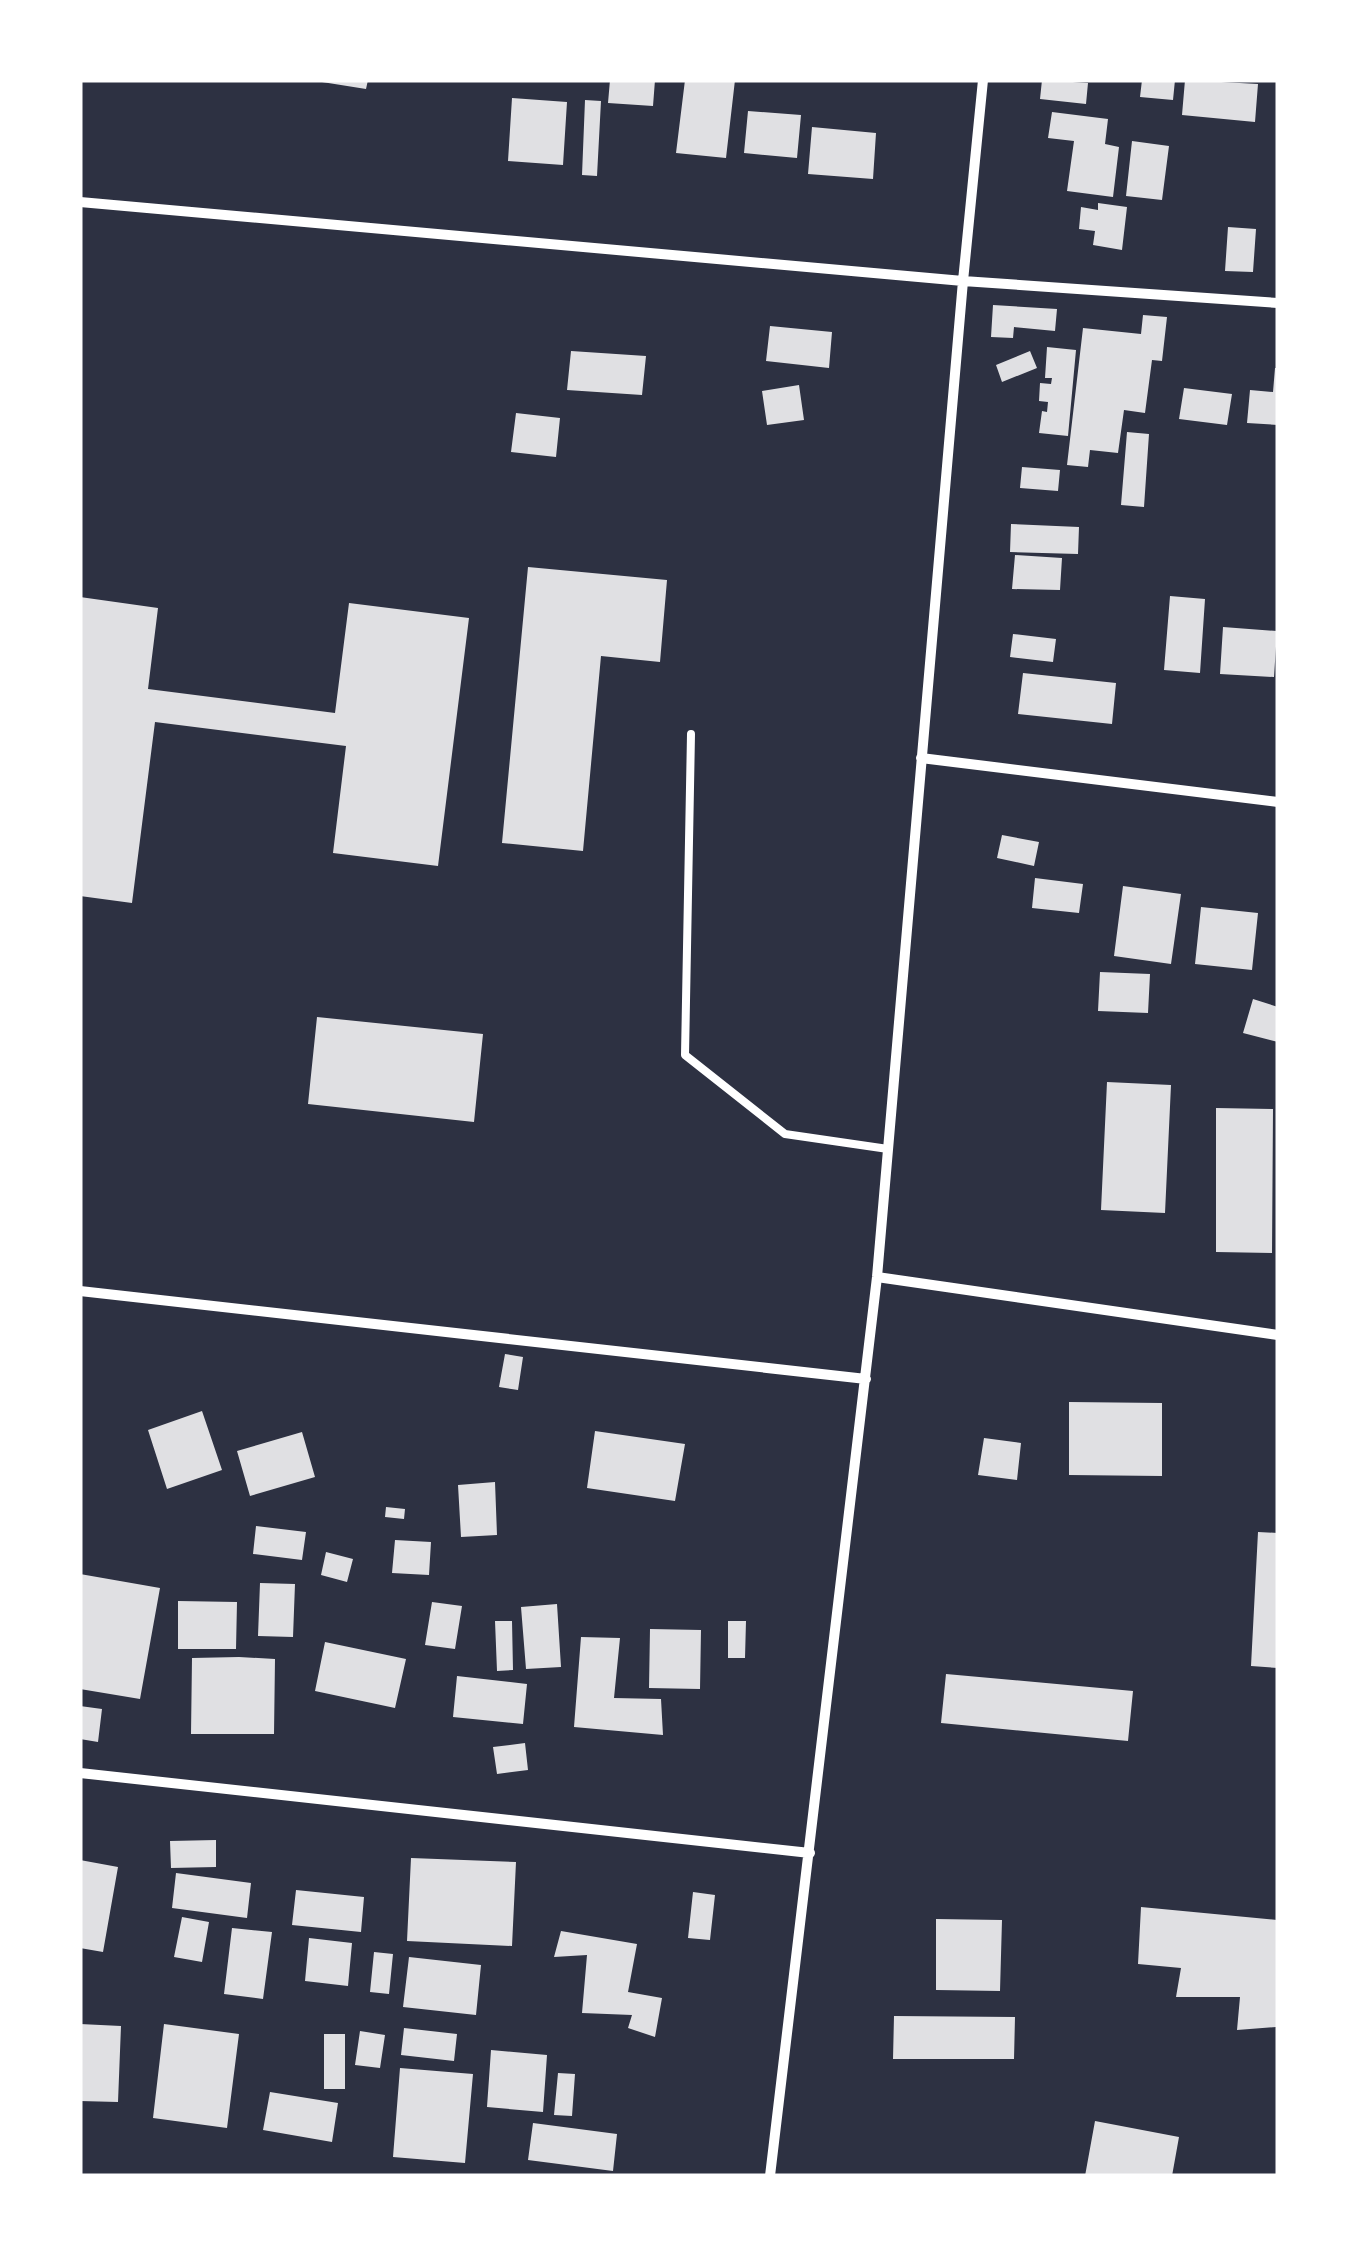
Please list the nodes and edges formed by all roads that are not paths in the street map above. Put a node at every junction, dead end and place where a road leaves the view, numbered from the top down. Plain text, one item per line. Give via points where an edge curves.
1 (982, 80) edge
2 (80, 202) edge
3 (963, 280) junction
4 (1278, 303) edge
5 (691, 734) dead end
6 (922, 758) junction
7 (1278, 802) edge
8 (888, 1149) junction
9 (877, 1277) junction
10 (80, 1291) edge
11 (1278, 1335) edge
12 (866, 1378) junction
13 (80, 1773) edge
14 (810, 1852) junction
15 (770, 2176) edge

1 - 3 street
2 - 3 street
3 - 4 street
3 - 6 street
5 - 8 lane via 685,1055 785,1134
6 - 7 street
6 - 8 street
8 - 9 street
9 - 11 street
9 - 12 street
10 - 12 street
12 - 14 street
13 - 14 street
14 - 15 street

